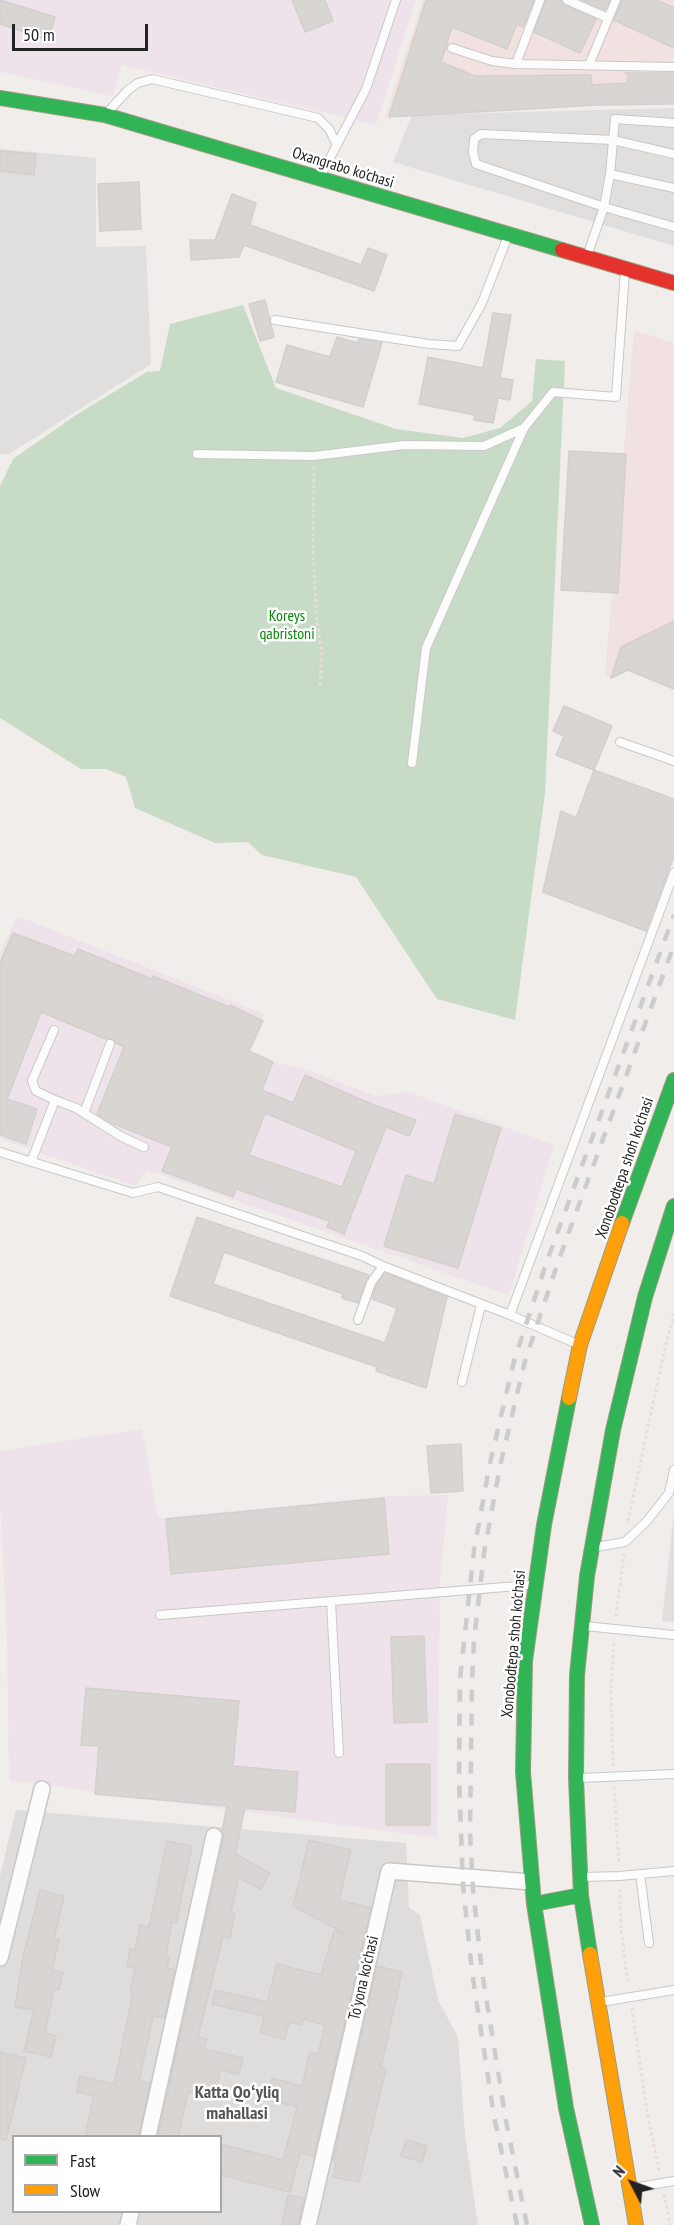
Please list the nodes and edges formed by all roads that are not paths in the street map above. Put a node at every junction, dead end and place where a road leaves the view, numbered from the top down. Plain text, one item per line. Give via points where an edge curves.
1 (396, 0) edge
2 (540, 0) edge
3 (567, 0) edge
4 (616, 0) edge
5 (608, 18) junction
6 (452, 48) dead end
7 (516, 63) junction
8 (589, 65) junction
9 (674, 67) edge
10 (0, 98) edge
11 (105, 116) junction
12 (674, 123) edge
13 (613, 140) junction
14 (337, 145) junction
15 (674, 154) edge
16 (610, 174) junction
17 (320, 178) junction
18 (674, 188) edge
19 (604, 207) junction
20 (674, 227) edge
21 (508, 234) junction
22 (587, 258) junction
23 (625, 269) junction
24 (674, 283) edge
25 (275, 320) dead end
26 (524, 428) junction
27 (197, 454) dead end
28 (620, 742) dead end
29 (674, 761) edge
30 (412, 763) dead end
31 (674, 873) edge
32 (54, 1030) dead end
33 (110, 1044) dead end
34 (674, 1080) edge
35 (55, 1100) junction
36 (84, 1113) junction
37 (144, 1147) dead end
38 (0, 1152) edge
39 (31, 1162) junction
40 (674, 1206) edge
41 (383, 1266) junction
42 (481, 1305) junction
43 (510, 1315) junction
44 (358, 1320) dead end
45 (580, 1345) junction
46 (462, 1382) dead end
47 (674, 1470) edge
48 (592, 1548) junction
49 (534, 1584) junction
50 (331, 1601) junction
51 (160, 1615) dead end
52 (581, 1625) junction
53 (674, 1635) edge
54 (339, 1753) dead end
55 (674, 1774) edge
56 (576, 1778) junction
57 (42, 1789) dead end
58 (214, 1836) dead end
59 (674, 1871) edge
60 (640, 1874) junction
61 (579, 1877) junction
62 (531, 1882) junction
63 (581, 1895) junction
64 (534, 1904) junction
65 (649, 1943) dead end
66 (0, 1958) edge
67 (674, 1990) edge
68 (597, 2003) junction
69 (147, 2135) edge
70 (674, 2181) edge
71 (629, 2188) junction
72 (308, 2225) edge
73 (592, 2225) edge
74 (636, 2225) edge

1 - 14 lane via 366,89
2 - 7 lane
3 - 5 lane
4 - 5 lane
5 - 8 lane
6 - 7 lane via 492,61
7 - 8 lane
8 - 9 lane
10 - 11 main road, Oxangrabo ko'chasi
11 - 14 lane via 128,90 152,79 318,118
11 - 17 main road, Oxangrabo ko'chasi
12 - 13 lane via 615,119
13 - 15 lane
13 - 16 lane
13 - 19 lane via 482,134 474,140 476,164
14 - 17 lane
16 - 18 lane
16 - 19 lane
17 - 21 main road, Oxangrabo ko'chasi
19 - 20 lane
19 - 22 lane
21 - 22 main road, Oxangrabo ko'chasi
21 - 25 lane via 482,303 458,346
22 - 23 main road, Oxangrabo ko'chasi
23 - 24 main road, Oxangrabo ko'chasi
23 - 26 lane via 616,397 554,392
26 - 27 lane via 484,446 404,445 314,456
26 - 30 lane via 426,648
28 - 29 lane
31 - 43 lane
32 - 35 lane via 32,1081 36,1091
33 - 36 lane
34 - 45 main road, Xonobodtepa shoh ko'chasi via 641,1167 607,1287
35 - 36 lane
35 - 39 lane
36 - 37 lane
38 - 39 lane
39 - 41 lane via 133,1193 158,1186
40 - 48 main road via 639,1296
41 - 42 lane
41 - 44 lane via 371,1283
42 - 43 lane
42 - 46 lane
43 - 45 lane
45 - 49 main road, Xonobodtepa shoh ko'chasi
47 - 48 lane via 669,1493 625,1542
48 - 52 main road
49 - 50 lane
49 - 62 main road, Xonobodtepa shoh ko'chasi via 522,1736
50 - 51 lane
50 - 54 lane
52 - 53 lane
52 - 56 main road
55 - 56 lane
56 - 61 main road
57 - 66 street
58 - 69 street
59 - 60 lane
60 - 61 lane
60 - 65 lane
61 - 63 main road
62 - 64 main road, Xonobodtepa shoh ko'chasi
62 - 72 street, To'yona ko'chasi via 388,1871
63 - 64 main road
63 - 68 main road
64 - 73 main road, Xonobodtepa shoh ko'chasi via 566,2108
67 - 68 lane
68 - 71 main road
70 - 71 lane
71 - 74 main road

